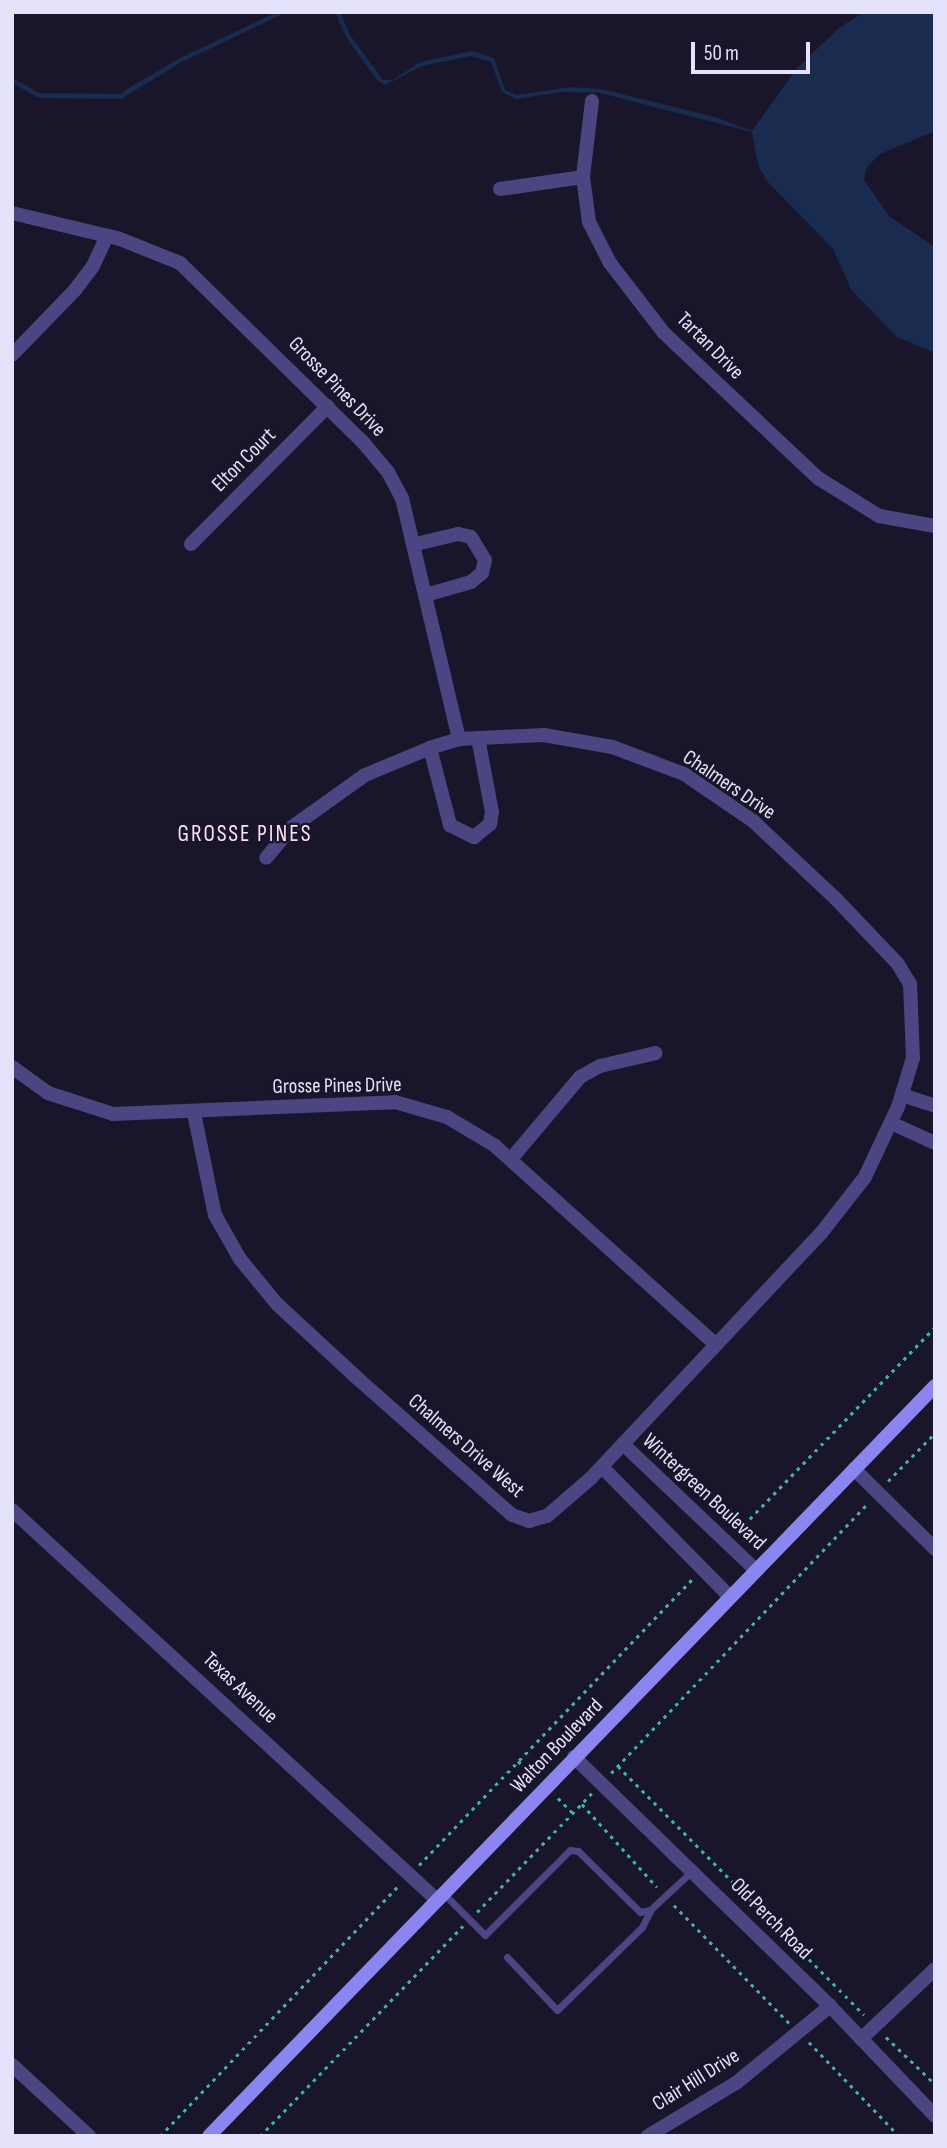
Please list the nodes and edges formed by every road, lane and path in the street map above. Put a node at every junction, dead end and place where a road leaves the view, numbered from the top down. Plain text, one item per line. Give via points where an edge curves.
1 (592, 101) dead end
2 (583, 177) junction
3 (500, 189) dead end
4 (12, 213) edge
5 (107, 236) junction
6 (12, 355) edge
7 (328, 407) junction
8 (935, 526) edge
9 (191, 544) dead end
10 (416, 544) junction
11 (426, 595) junction
12 (478, 738) junction
13 (459, 739) junction
14 (430, 748) junction
15 (266, 858) dead end
16 (656, 1053) dead end
17 (12, 1067) edge
18 (900, 1101) junction
19 (935, 1107) edge
20 (194, 1112) junction
21 (891, 1123) junction
22 (935, 1143) edge
23 (511, 1160) junction
24 (935, 1327) edge
25 (715, 1343) junction
26 (935, 1386) edge
27 (623, 1444) junction
28 (602, 1466) junction
29 (854, 1469) junction
30 (12, 1510) edge
31 (727, 1543) junction
32 (935, 1549) edge
33 (703, 1568) junction
34 (756, 1570) junction
35 (730, 1597) junction
36 (574, 1757) junction
37 (618, 1766) dead end
38 (582, 1804) dead end
39 (692, 1871) junction
40 (410, 1874) junction
41 (666, 1896) junction
42 (440, 1897) junction
43 (650, 1910) junction
44 (485, 1935) junction
45 (494, 1943) dead end
46 (507, 1957) dead end
47 (935, 1969) edge
48 (854, 2005) dead end
49 (830, 2006) junction
50 (785, 2019) dead end
51 (861, 2039) junction
52 (811, 2044) dead end
53 (896, 2047) dead end
54 (12, 2065) edge
55 (935, 2084) edge
56 (935, 2116) edge
57 (89, 2136) edge
58 (160, 2136) edge
59 (209, 2136) edge
60 (648, 2136) edge
61 (898, 2136) edge

1 - 2 street, Tartan Drive
2 - 3 street
2 - 8 street, Tartan Drive via 589,222 610,263 664,333 818,478 879,516
4 - 5 street, Grosse Pines Drive
5 - 6 street via 75,290
5 - 7 street, Grosse Pines Drive via 180,263
7 - 9 street, Elton Court
7 - 10 street, Grosse Pines Drive via 388,472
10 - 11 street, Grosse Pines Drive
10 - 11 street via 458,534 471,537 485,560 482,573 471,582
11 - 13 street, Grosse Pines Drive
12 - 13 street, Chalmers Drive
12 - 14 street via 492,812 490,824 474,837 450,825
12 - 18 street, Chalmers Drive via 544,735 611,747 684,774 754,821 836,899 898,964 910,984 913,1058
13 - 14 street, Chalmers Drive
14 - 15 street, Chalmers Drive via 365,775 292,827
16 - 23 street via 600,1066 580,1077
17 - 20 street, Grosse Pines Drive via 48,1093 113,1114
18 - 19 street
18 - 21 street, Chalmers Drive West
20 - 23 street, Grosse Pines Drive via 395,1102 447,1117
20 - 28 street, Chalmers Drive West via 215,1215 240,1259 277,1304 512,1515 530,1521 547,1516
21 - 22 street
21 - 25 street, Chalmers Drive West via 864,1177 822,1232
23 - 25 street, Grosse Pines Drive
24 - 31 path
25 - 27 street, Chalmers Drive West
26 - 29 main road, Walton Boulevard
27 - 28 street, Chalmers Drive West
27 - 31 street, Wintergreen Boulevard
28 - 33 street
29 - 32 street
29 - 34 main road, Walton Boulevard
30 - 40 street, Texas Avenue
31 - 34 street, Wintergreen Boulevard
33 - 35 street
33 - 40 path
34 - 35 main road, Walton Boulevard
35 - 36 main road, Walton Boulevard
36 - 39 street, Old Perch Road
36 - 42 main road, Walton Boulevard
37 - 48 path
38 - 41 path
39 - 41 lane
39 - 49 street, Old Perch Road
40 - 42 street, Texas Avenue
40 - 58 path
41 - 43 lane
41 - 50 path
42 - 44 lane
42 - 59 main road, Walton Boulevard
43 - 44 lane via 640,1912 630,1904 578,1851 565,1854
43 - 46 lane via 642,1927 557,2010
44 - 45 lane
47 - 51 street
49 - 51 street, Old Perch Road
49 - 60 street, Clair Hill Drive via 736,2083
51 - 56 street, Old Perch Road
52 - 61 path
53 - 55 path
54 - 57 street

